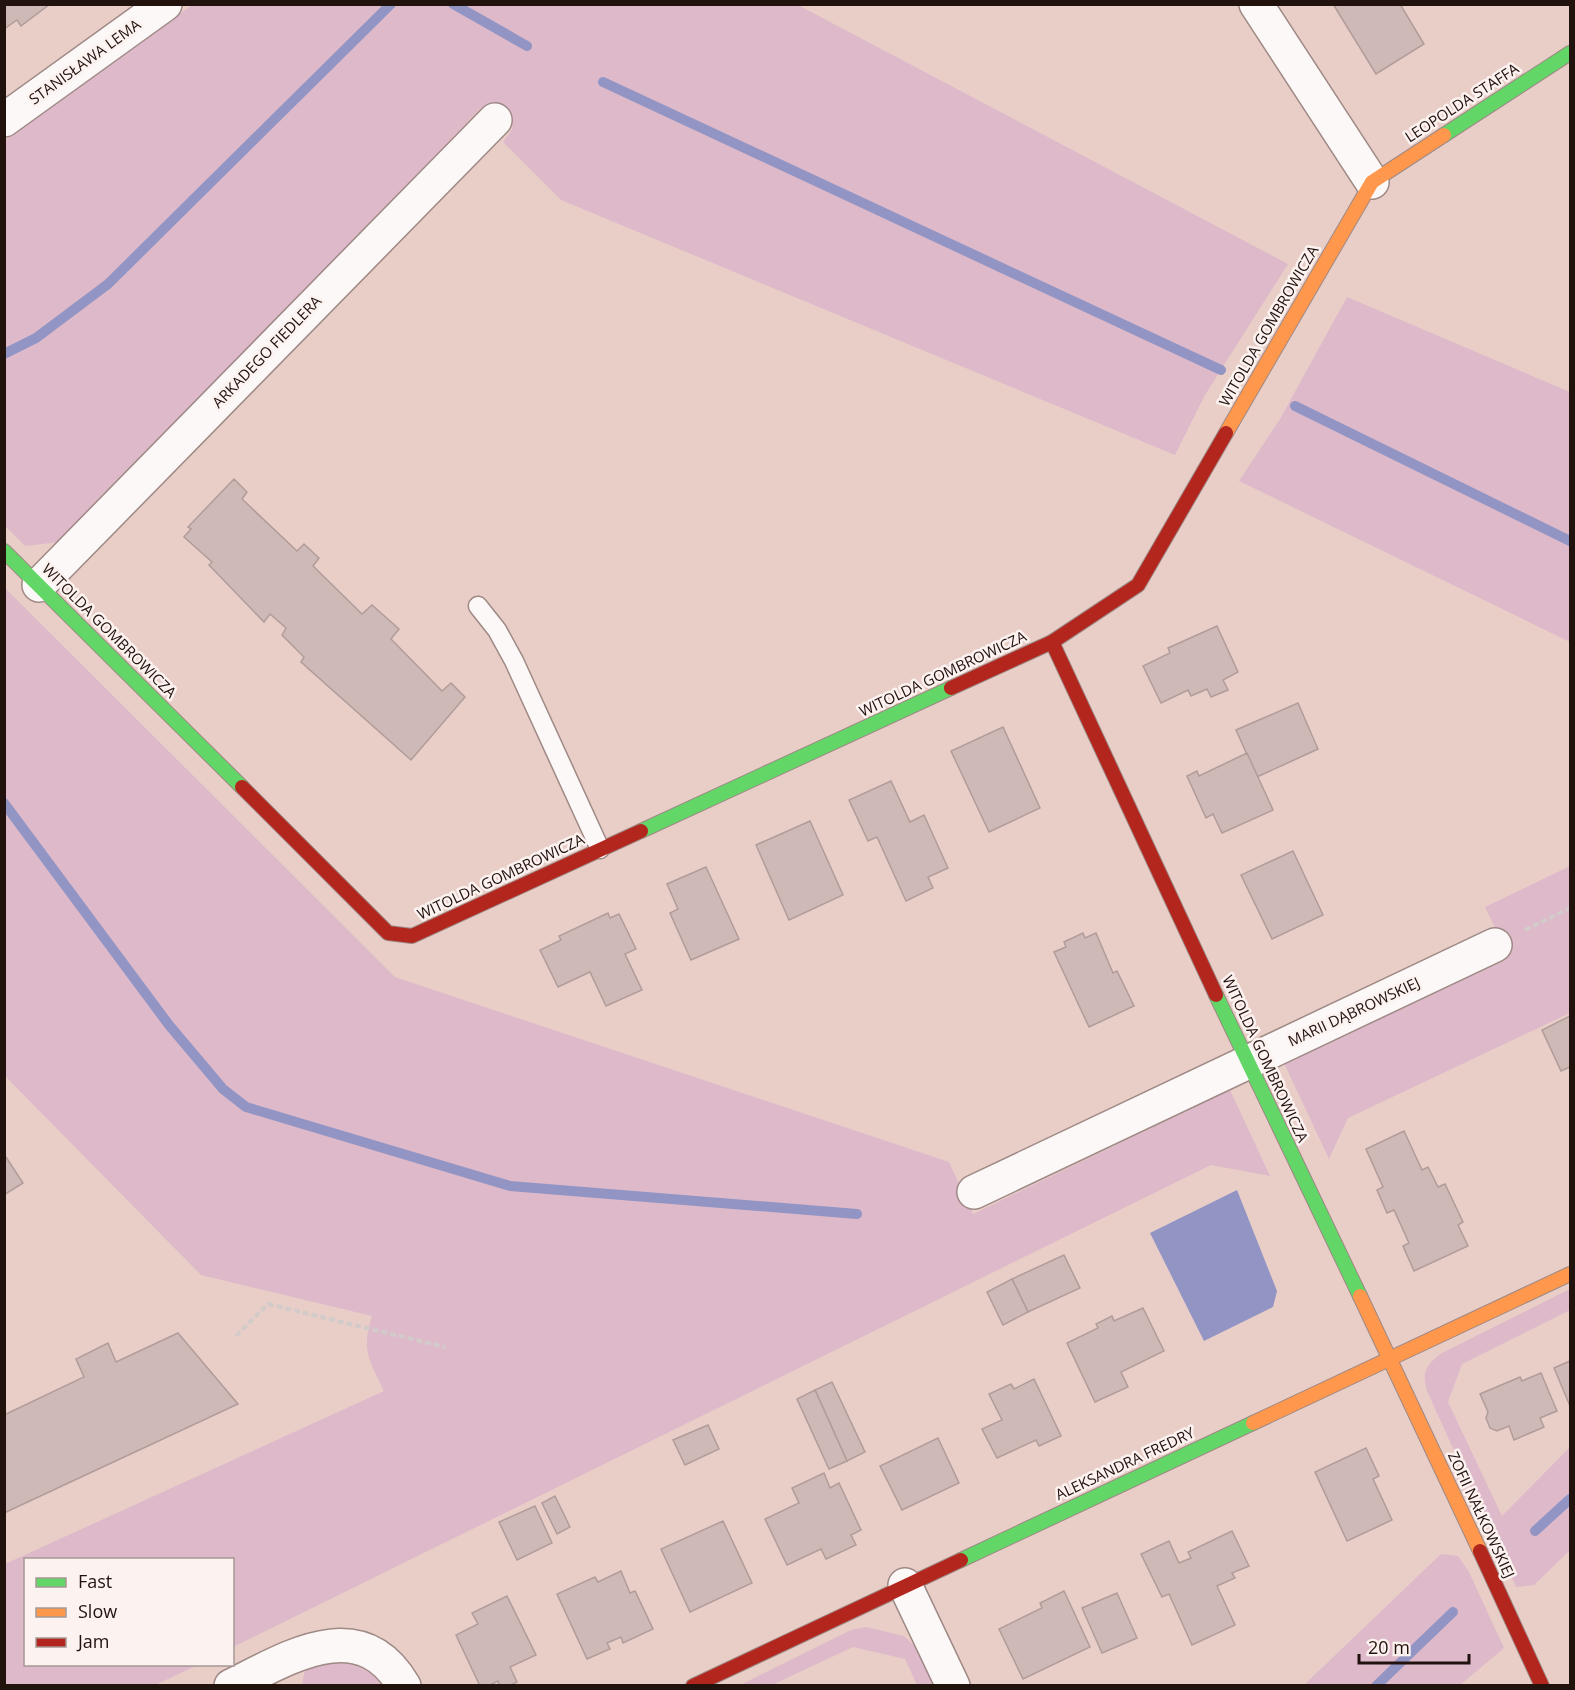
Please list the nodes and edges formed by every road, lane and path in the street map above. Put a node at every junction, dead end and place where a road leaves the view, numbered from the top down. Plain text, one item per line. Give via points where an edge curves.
1 (165, 4) edge
2 (1256, 4) edge
3 (1570, 53) edge
4 (4, 120) edge
5 (495, 120) dead end
6 (1372, 182) junction
7 (4, 551) edge
8 (39, 585) junction
9 (478, 606) dead end
10 (1052, 642) junction
11 (600, 849) junction
12 (1570, 908) edge
13 (1495, 945) joint
14 (1247, 1062) junction
15 (974, 1191) dead end
16 (1570, 1274) edge
17 (236, 1336) dead end
18 (445, 1347) dead end
19 (1390, 1358) junction
20 (905, 1585) junction
21 (275, 1676) edge
22 (231, 1686) edge
23 (404, 1686) edge
24 (693, 1686) edge
25 (952, 1686) edge
26 (1542, 1686) edge

1 - 4 street, STANISŁAWA LEMA
2 - 6 street
3 - 6 street, LEOPOLDA STAFFA
5 - 8 street, ARKADEGO FIEDLERA
6 - 10 street, WITOLDA GOMBROWICZA via 1138,585
7 - 8 street, WITOLDA GOMBROWICZA
8 - 11 street, WITOLDA GOMBROWICZA via 388,933 412,936
9 - 11 lane via 514,661
10 - 11 street, WITOLDA GOMBROWICZA
10 - 14 street, WITOLDA GOMBROWICZA
12 - 13 path
13 - 14 street, MARII DĄBROWSKIEJ
14 - 15 street, MARII DĄBROWSKIEJ
14 - 19 street, WITOLDA GOMBROWICZA
16 - 19 street, ALEKSANDRA FREDRY
17 - 18 path via 268,1304
19 - 20 street, ALEKSANDRA FREDRY
19 - 26 street, ZOFII NAŁKOWSKIEJ
20 - 24 street, ALEKSANDRA FREDRY
20 - 25 street
21 - 22 street
21 - 23 street via 302,1652 340,1644 372,1653

